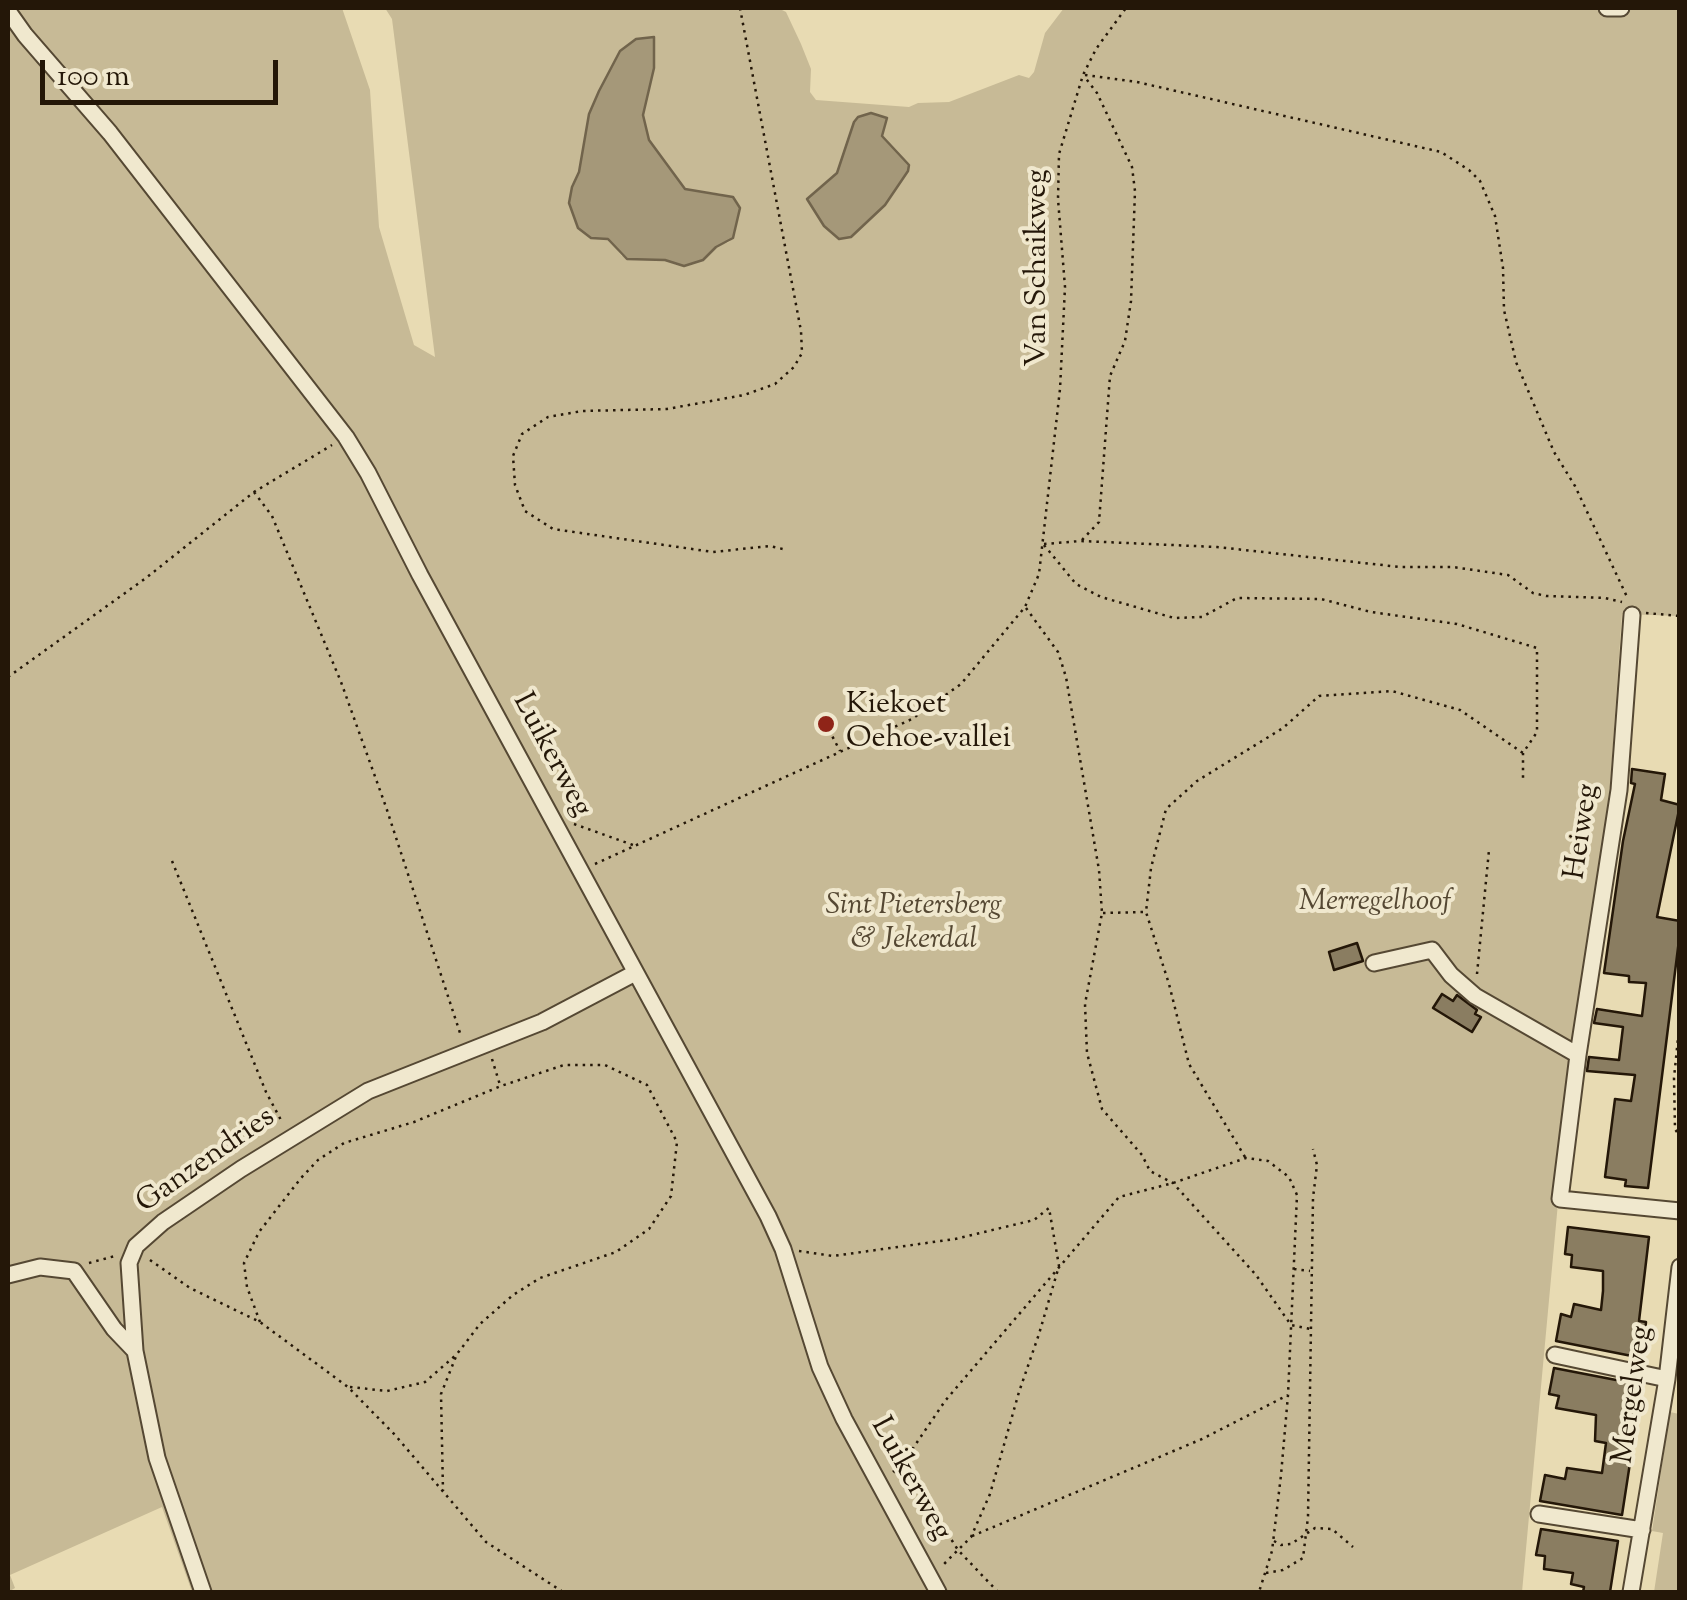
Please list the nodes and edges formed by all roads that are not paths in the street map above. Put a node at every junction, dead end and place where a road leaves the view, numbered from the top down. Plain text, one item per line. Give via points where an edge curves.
1 (1606, 8) edge
2 (1621, 8) edge
3 (8, 11) edge
4 (1632, 610) road end
5 (1374, 963) dead end
6 (635, 972) junction
7 (1573, 1051) junction
8 (1680, 1212) edge
9 (1680, 1267) edge
10 (8, 1275) edge
11 (1676, 1326) edge
12 (136, 1351) junction
13 (1554, 1355) dead end
14 (1667, 1379) junction
15 (1539, 1514) dead end
16 (1642, 1530) junction
17 (204, 1592) edge
18 (938, 1592) edge
19 (1632, 1592) edge

1 - 2 street
3 - 6 street, Luikerweg via 346,437
4 - 7 street, Heiweg via 1619,790
5 - 7 street via 1432,950 1475,996
6 - 12 street, Ganzendries via 554,1016 368,1091 163,1222 128,1264
6 - 18 street, Luikerweg via 768,1216 820,1368
7 - 8 street, Heiweg via 1560,1199
9 - 11 street, Mergelweg
10 - 12 street via 68,1268
11 - 14 street, Mergelweg
12 - 17 street, Ganzendries via 157,1458
13 - 14 street
14 - 16 street, Mergelweg
15 - 16 street
16 - 19 street, Mergelweg

